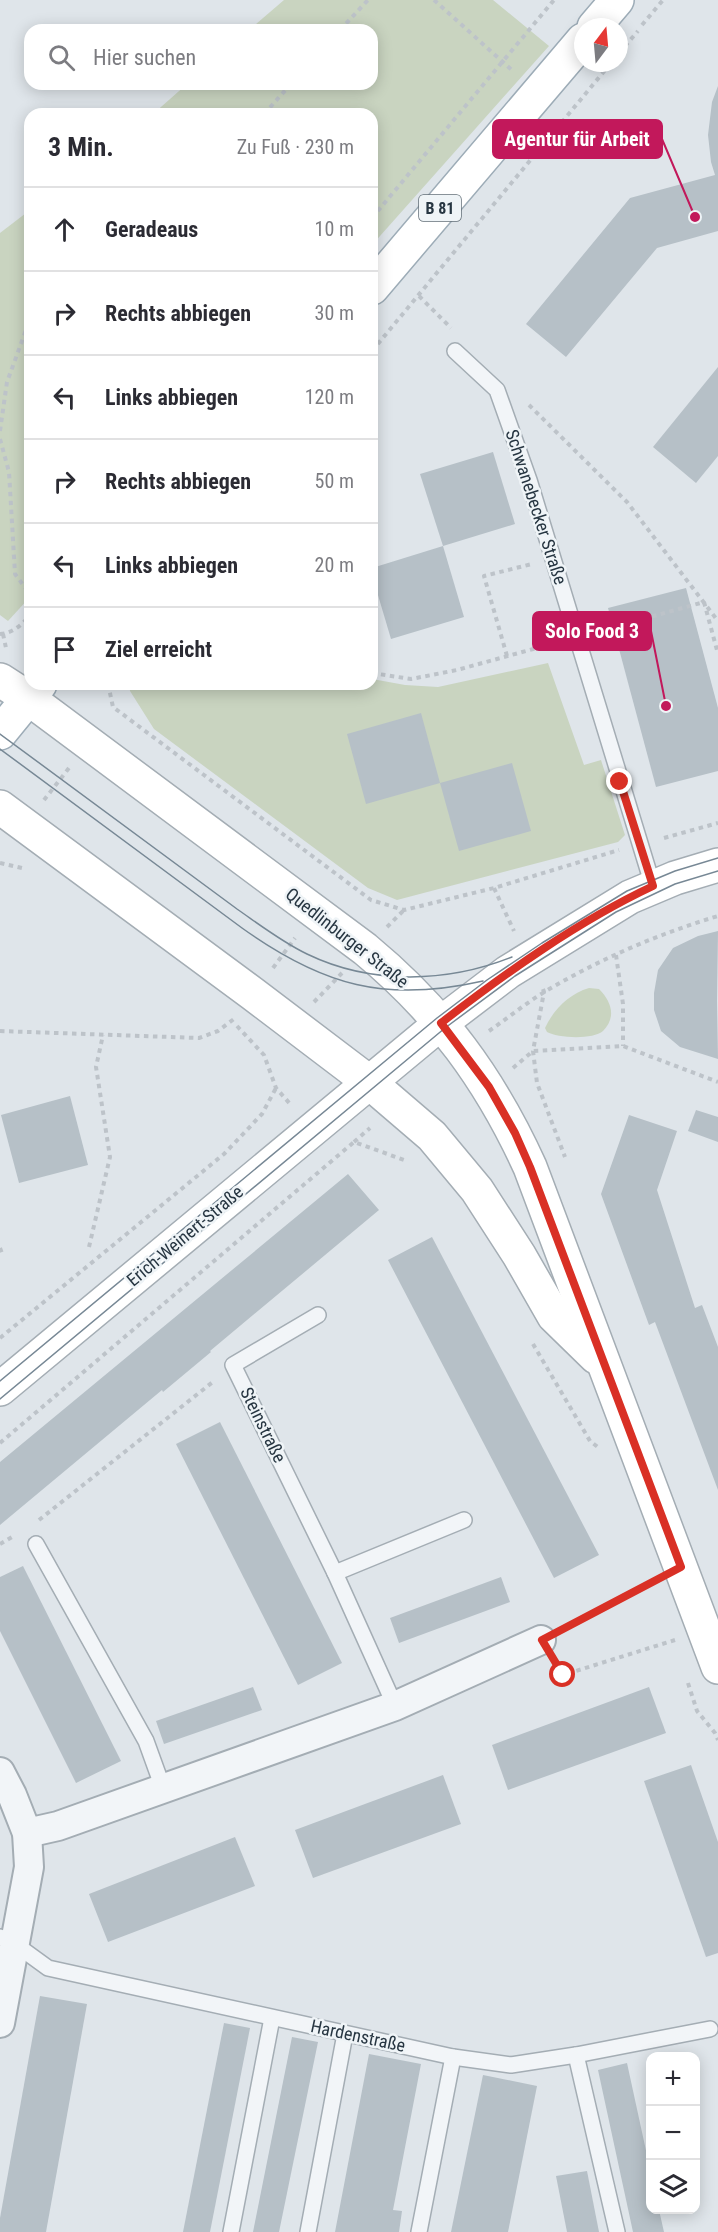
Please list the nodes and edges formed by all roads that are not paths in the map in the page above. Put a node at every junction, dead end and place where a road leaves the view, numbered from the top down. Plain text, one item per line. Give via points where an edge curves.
1 (617, 0) edge
2 (602, 18) edge
3 (574, 51) edge
4 (378, 281) edge
5 (455, 351) dead end
6 (0, 680) edge
7 (24, 688) edge
8 (34, 691) edge
9 (0, 733) edge
10 (12, 816) edge
11 (718, 865) edge
12 (653, 886) junction
13 (441, 1023) junction
14 (369, 1082) junction
15 (318, 1316) dead end
16 (604, 1364) junction
17 (0, 1389) edge
18 (464, 1520) dead end
19 (36, 1544) dead end
20 (335, 1573) junction
21 (542, 1640) road end
22 (718, 1667) edge
23 (395, 1706) junction
24 (0, 1772) edge
25 (163, 1788) junction
26 (27, 1833) junction
27 (7, 1941) edge
28 (273, 2018) junction
29 (0, 2023) edge
30 (710, 2029) dead end
31 (345, 2034) junction
32 (576, 2055) junction
33 (453, 2057) junction
34 (231, 2232) edge
35 (308, 2232) edge
36 (419, 2232) edge
37 (617, 2232) edge

1 - 2 main road
3 - 4 main road, B 81
5 - 12 lane, Schwanebecker Straße via 497,390 529,480
6 - 7 main road, Quedlinburger Straße
8 - 9 main road
8 - 13 main road, Quedlinburger Straße via 87,743 399,976
10 - 14 main road, Quedlinburger Straße
11 - 12 main road, Erich-Weinert-Straße
12 - 13 main road, Erich-Weinert-Straße via 503,975
13 - 14 main road, Erich-Weinert-Straße
13 - 16 main road, Quedlinburger Straße via 489,1087 515,1133
14 - 16 main road, Quedlinburger Straße via 432,1136 477,1191 554,1316
14 - 17 main road, Erich-Weinert-Straße
15 - 20 lane, Steinstraße via 233,1365
16 - 22 main road, Quedlinburger Straße
18 - 20 lane
19 - 25 lane via 146,1741
20 - 23 lane, Steinstraße
21 - 23 street
23 - 25 street
24 - 26 street
25 - 26 street via 58,1826
26 - 27 street via 29,1867
27 - 28 lane, Hardenstraße via 48,1968
27 - 29 street
28 - 31 lane, Hardenstraße
28 - 34 lane
30 - 32 lane, Hardenstraße
31 - 33 lane, Hardenstraße
31 - 35 lane
32 - 33 lane, Hardenstraße via 511,2065
32 - 37 lane
33 - 36 lane

